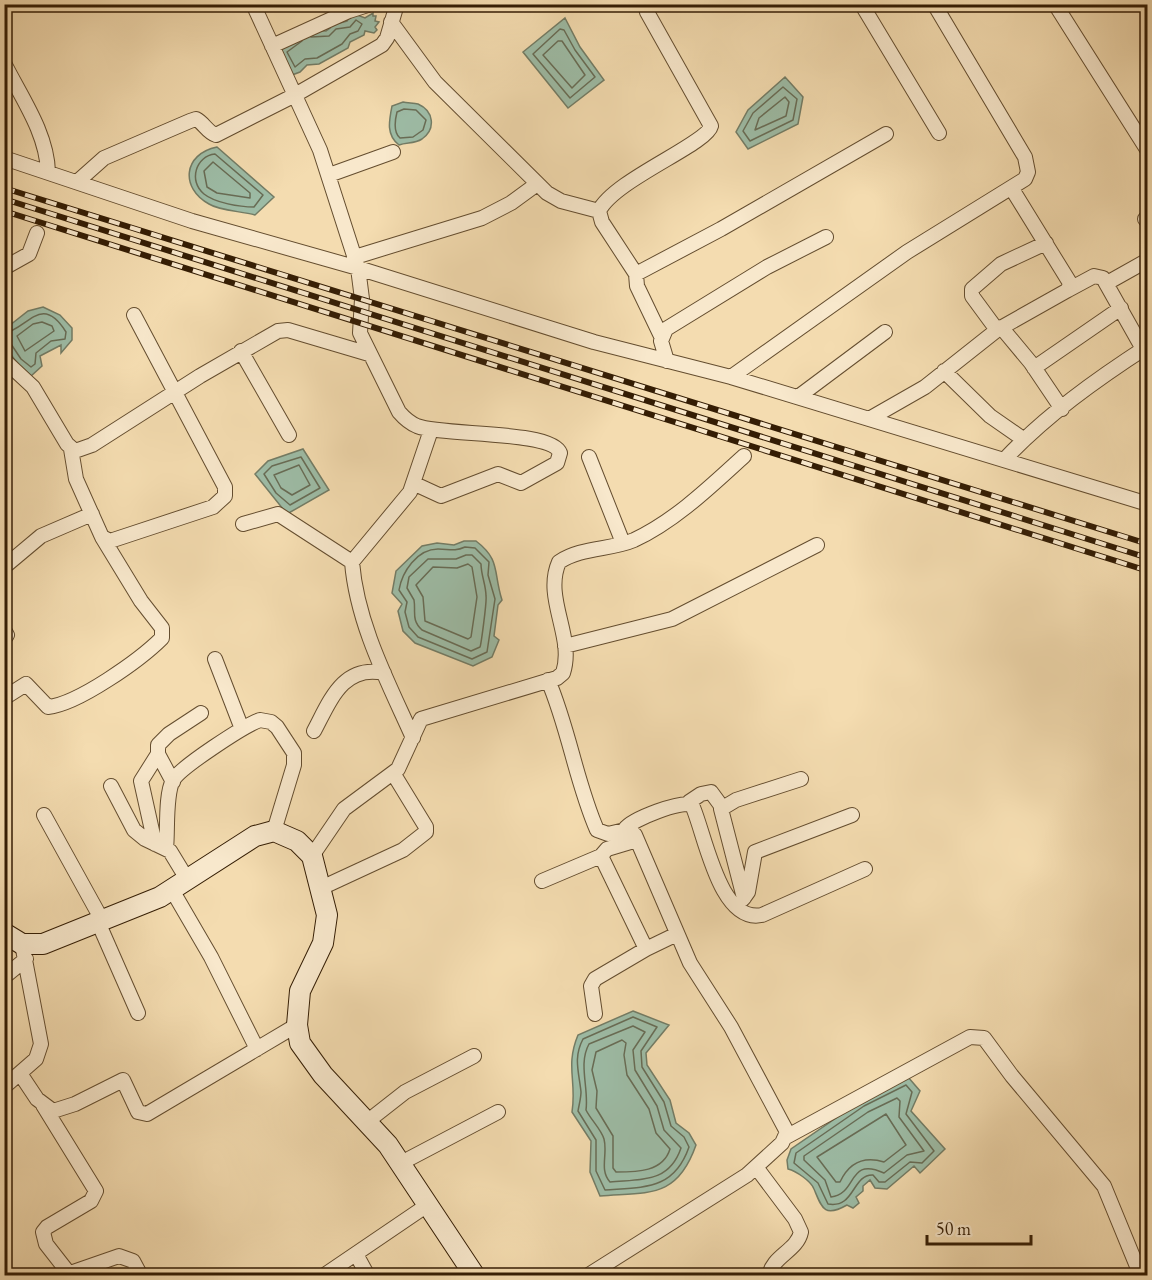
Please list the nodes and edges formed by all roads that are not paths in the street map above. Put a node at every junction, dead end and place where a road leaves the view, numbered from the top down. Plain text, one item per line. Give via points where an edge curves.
1 (253, 4) edge
2 (371, 4) edge
3 (397, 4) edge
4 (645, 4) edge
5 (868, 4) edge
6 (934, 4) edge
7 (1055, 4) edge
8 (862, 5) edge
9 (391, 22) junction
10 (272, 46) junction
11 (4, 63) edge
12 (295, 95) junction
13 (939, 133) dead end
14 (886, 134) dead end
15 (1148, 151) edge
16 (393, 152) dead end
17 (4, 158) edge
18 (48, 172) junction
19 (328, 176) junction
20 (77, 182) junction
21 (537, 184) junction
22 (1012, 189) junction
23 (599, 211) junction
24 (37, 233) dead end
25 (826, 237) dead end
26 (1046, 243) junction
27 (1148, 260) edge
28 (356, 262) junction
29 (4, 268) edge
30 (636, 274) junction
31 (1107, 284) junction
32 (1068, 290) junction
33 (1121, 308) junction
34 (134, 315) dead end
35 (999, 329) junction
36 (885, 332) dead end
37 (661, 336) junction
38 (1145, 348) edge
39 (241, 351) junction
40 (369, 354) junction
41 (4, 360) edge
42 (667, 361) junction
43 (1034, 368) junction
44 (944, 371) junction
45 (731, 377) junction
46 (174, 392) junction
47 (798, 397) junction
48 (1062, 409) junction
49 (869, 419) junction
50 (431, 430) junction
51 (289, 435) dead end
52 (1023, 439) junction
53 (71, 449) junction
54 (744, 456) dead end
55 (589, 457) dead end
56 (1004, 460) junction
57 (415, 484) junction
58 (1148, 504) edge
59 (92, 514) junction
60 (243, 524) dead end
61 (102, 537) junction
62 (623, 543) junction
63 (817, 545) dead end
64 (352, 562) junction
65 (4, 567) edge
66 (4, 630) edge
67 (4, 639) edge
68 (565, 646) junction
69 (215, 659) dead end
70 (384, 673) junction
71 (548, 680) junction
72 (4, 698) edge
73 (201, 713) dead end
74 (242, 729) junction
75 (315, 730) dead end
76 (413, 738) junction
77 (158, 754) junction
78 (393, 773) junction
79 (801, 780) dead end
80 (172, 782) junction
81 (111, 786) dead end
82 (688, 802) junction
83 (722, 807) junction
84 (44, 815) dead end
85 (852, 815) dead end
86 (625, 829) junction
87 (274, 831) junction
88 (637, 840) junction
89 (160, 846) junction
90 (312, 856) junction
91 (601, 856) junction
92 (865, 869) dead end
93 (542, 881) dead end
94 (180, 884) junction
95 (321, 888) junction
96 (739, 902) junction
97 (100, 921) junction
98 (4, 933) edge
99 (677, 934) junction
100 (646, 949) junction
101 (24, 952) junction
102 (4, 977) edge
103 (138, 1013) dead end
104 (595, 1014) dead end
105 (297, 1025) junction
106 (257, 1049) junction
107 (474, 1056) dead end
108 (21, 1075) junction
109 (4, 1087) edge
110 (43, 1105) junction
111 (498, 1112) dead end
112 (368, 1122) junction
113 (786, 1137) junction
114 (401, 1163) junction
115 (756, 1167) junction
116 (429, 1204) junction
117 (356, 1254) junction
118 (70, 1274) edge
119 (141, 1275) edge
120 (323, 1275) edge
121 (368, 1275) edge
122 (475, 1275) edge
123 (587, 1275) edge
124 (769, 1275) edge
125 (1141, 1275) edge

1 - 10 street
2 - 10 street
3 - 9 street
4 - 23 street via 711,126 705,136 613,193
5 - 8 street
6 - 22 street via 1026,157 1025,179
7 - 15 street
8 - 13 street
9 - 12 street via 387,38 377,48
9 - 21 street via 435,82
10 - 12 street
11 - 18 street via 48,154
12 - 19 street
12 - 20 street via 216,135 200,121 190,121 104,158
14 - 30 street
16 - 19 street
17 - 18 street
18 - 20 street
19 - 28 street
20 - 28 street via 192,221
21 - 23 street via 561,201
21 - 28 street via 482,218
22 - 26 street
22 - 45 street via 907,252
23 - 30 street
24 - 29 street via 29,254
25 - 37 street via 760,271 666,329
26 - 32 street via 1070,283
26 - 35 street via 1001,264 972,289 972,296
27 - 31 street
28 - 40 street via 362,299 360,333
28 - 42 street via 491,311
30 - 37 street via 637,286
31 - 32 street via 1094,276
31 - 33 street
32 - 35 street
33 - 38 street
33 - 43 street
34 - 46 street
35 - 43 street
35 - 44 street
36 - 47 street
37 - 42 street
38 - 48 street
39 - 40 street via 283,330
39 - 46 street
39 - 51 street
40 - 50 street via 406,421
41 - 53 street via 33,387
42 - 45 street
43 - 48 street
44 - 49 street via 925,387
44 - 52 street via 990,416
45 - 47 street
46 - 53 street via 81,451
46 - 61 street via 225,487 225,496 213,507 123,538 110,542
47 - 49 street
48 - 52 street
49 - 56 street
50 - 57 street
50 - 57 street via 551,443 559,449 560,458 521,483 498,474 441,496
52 - 56 street
53 - 59 street via 72,468
54 - 62 street via 659,525
55 - 62 street
56 - 58 street
57 - 64 street
59 - 61 street
59 - 65 street via 41,536
60 - 64 street via 278,514
61 - 72 street via 162,628 162,638 71,701 48,707 26,684
62 - 68 street via 559,562 555,592
63 - 68 street via 672,619
64 - 70 street via 361,609
66 - 67 street
68 - 71 street via 563,673
69 - 74 street
70 - 75 street via 363,672 348,678 333,695
70 - 76 street
71 - 76 street via 426,716
71 - 86 street via 597,830 608,834
73 - 77 street via 161,741
74 - 80 street
74 - 87 street via 260,720 271,722 294,753
76 - 78 street
77 - 80 street
77 - 89 street via 141,781
78 - 90 street via 344,809
78 - 95 street via 426,832 404,850
79 - 83 street
80 - 89 street
81 - 89 street via 134,831
82 - 83 street via 711,792
82 - 86 street via 639,819
82 - 96 street via 694,809 718,878
83 - 96 street
84 - 97 street
85 - 96 street via 755,852 748,892
86 - 88 street via 632,831
87 - 90 street via 297,841
87 - 94 street via 235,846
88 - 91 street via 607,849
88 - 99 street
89 - 94 street via 173,855
90 - 95 street
91 - 93 street
91 - 100 street
92 - 96 street via 762,915 742,914
94 - 97 street via 152,901
94 - 106 street
95 - 105 street via 327,932 300,992
97 - 101 street
97 - 103 street
98 - 101 street
99 - 100 street
99 - 113 street via 690,963 782,1117
100 - 104 street via 592,982
101 - 102 street
101 - 108 street via 42,1044 36,1059
105 - 106 street
105 - 112 street via 304,1053
106 - 110 street via 147,1114 138,1112 123,1080 60,1110
107 - 112 street via 405,1092
108 - 109 street
108 - 110 street
110 - 118 street via 96,1191 91,1201 44,1232 46,1244
111 - 114 street
112 - 114 street
113 - 115 street
113 - 125 street via 961,1042 979,1036 1104,1186
114 - 116 street
115 - 123 street via 714,1198
115 - 124 street via 801,1232 797,1244 779,1259
116 - 117 street
116 - 122 street
117 - 120 street
117 - 121 street
118 - 119 street via 119,1256 133,1261

